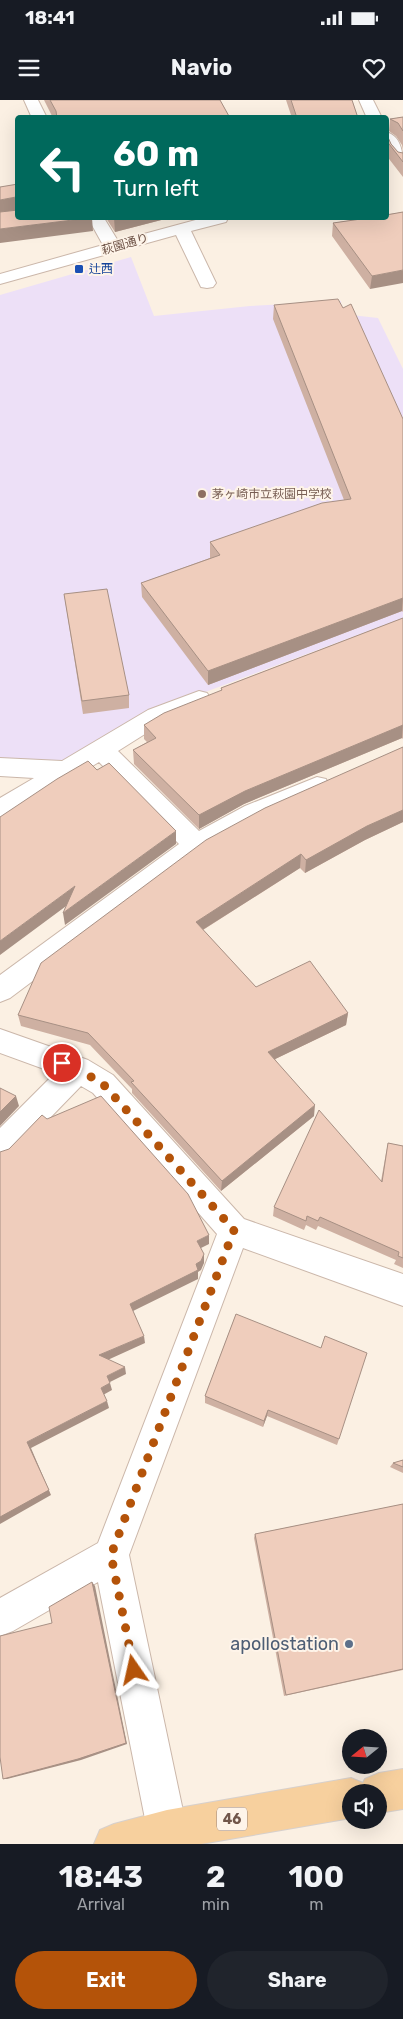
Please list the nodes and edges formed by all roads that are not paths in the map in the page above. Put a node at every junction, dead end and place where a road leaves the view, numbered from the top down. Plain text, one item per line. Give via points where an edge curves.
1 (30, 100) edge
2 (366, 100) edge
3 (38, 115) edge
4 (374, 115) edge
5 (389, 141) edge
6 (403, 160) edge
7 (403, 166) edge
8 (389, 169) edge
9 (97, 220) edge
10 (213, 220) edge
11 (181, 229) junction
12 (113, 248) junction
13 (0, 279) edge
14 (207, 284) dead end
15 (220, 691) edge
16 (100, 748) junction
17 (0, 767) edge
18 (64, 770) junction
19 (342, 775) edge
20 (0, 810) edge
21 (196, 845) junction
22 (0, 990) edge
23 (0, 1041) edge
24 (78, 1069) junction
25 (0, 1148) edge
26 (234, 1230) junction
27 (403, 1290) edge
28 (111, 1555) junction
29 (0, 1618) edge
30 (403, 1789) edge
31 (387, 1792) edge
32 (342, 1800) edge
33 (168, 1837) edge
34 (114, 1844) edge

1 - 3 street
2 - 4 street
5 - 6 street
7 - 8 street
9 - 12 street
10 - 11 street, 萩園通り
11 - 12 street, 萩園通り
11 - 14 street
12 - 13 street, 萩園通り
15 - 16 street via 156,716
16 - 18 street
16 - 21 street
17 - 18 street
18 - 20 street
19 - 21 street via 254,813
21 - 22 street
23 - 24 street
24 - 25 street
24 - 26 street via 103,1084
26 - 27 street
26 - 28 street
28 - 29 street
28 - 33 street
30 - 31 main road
32 - 33 main road, 46
33 - 34 main road, 46

